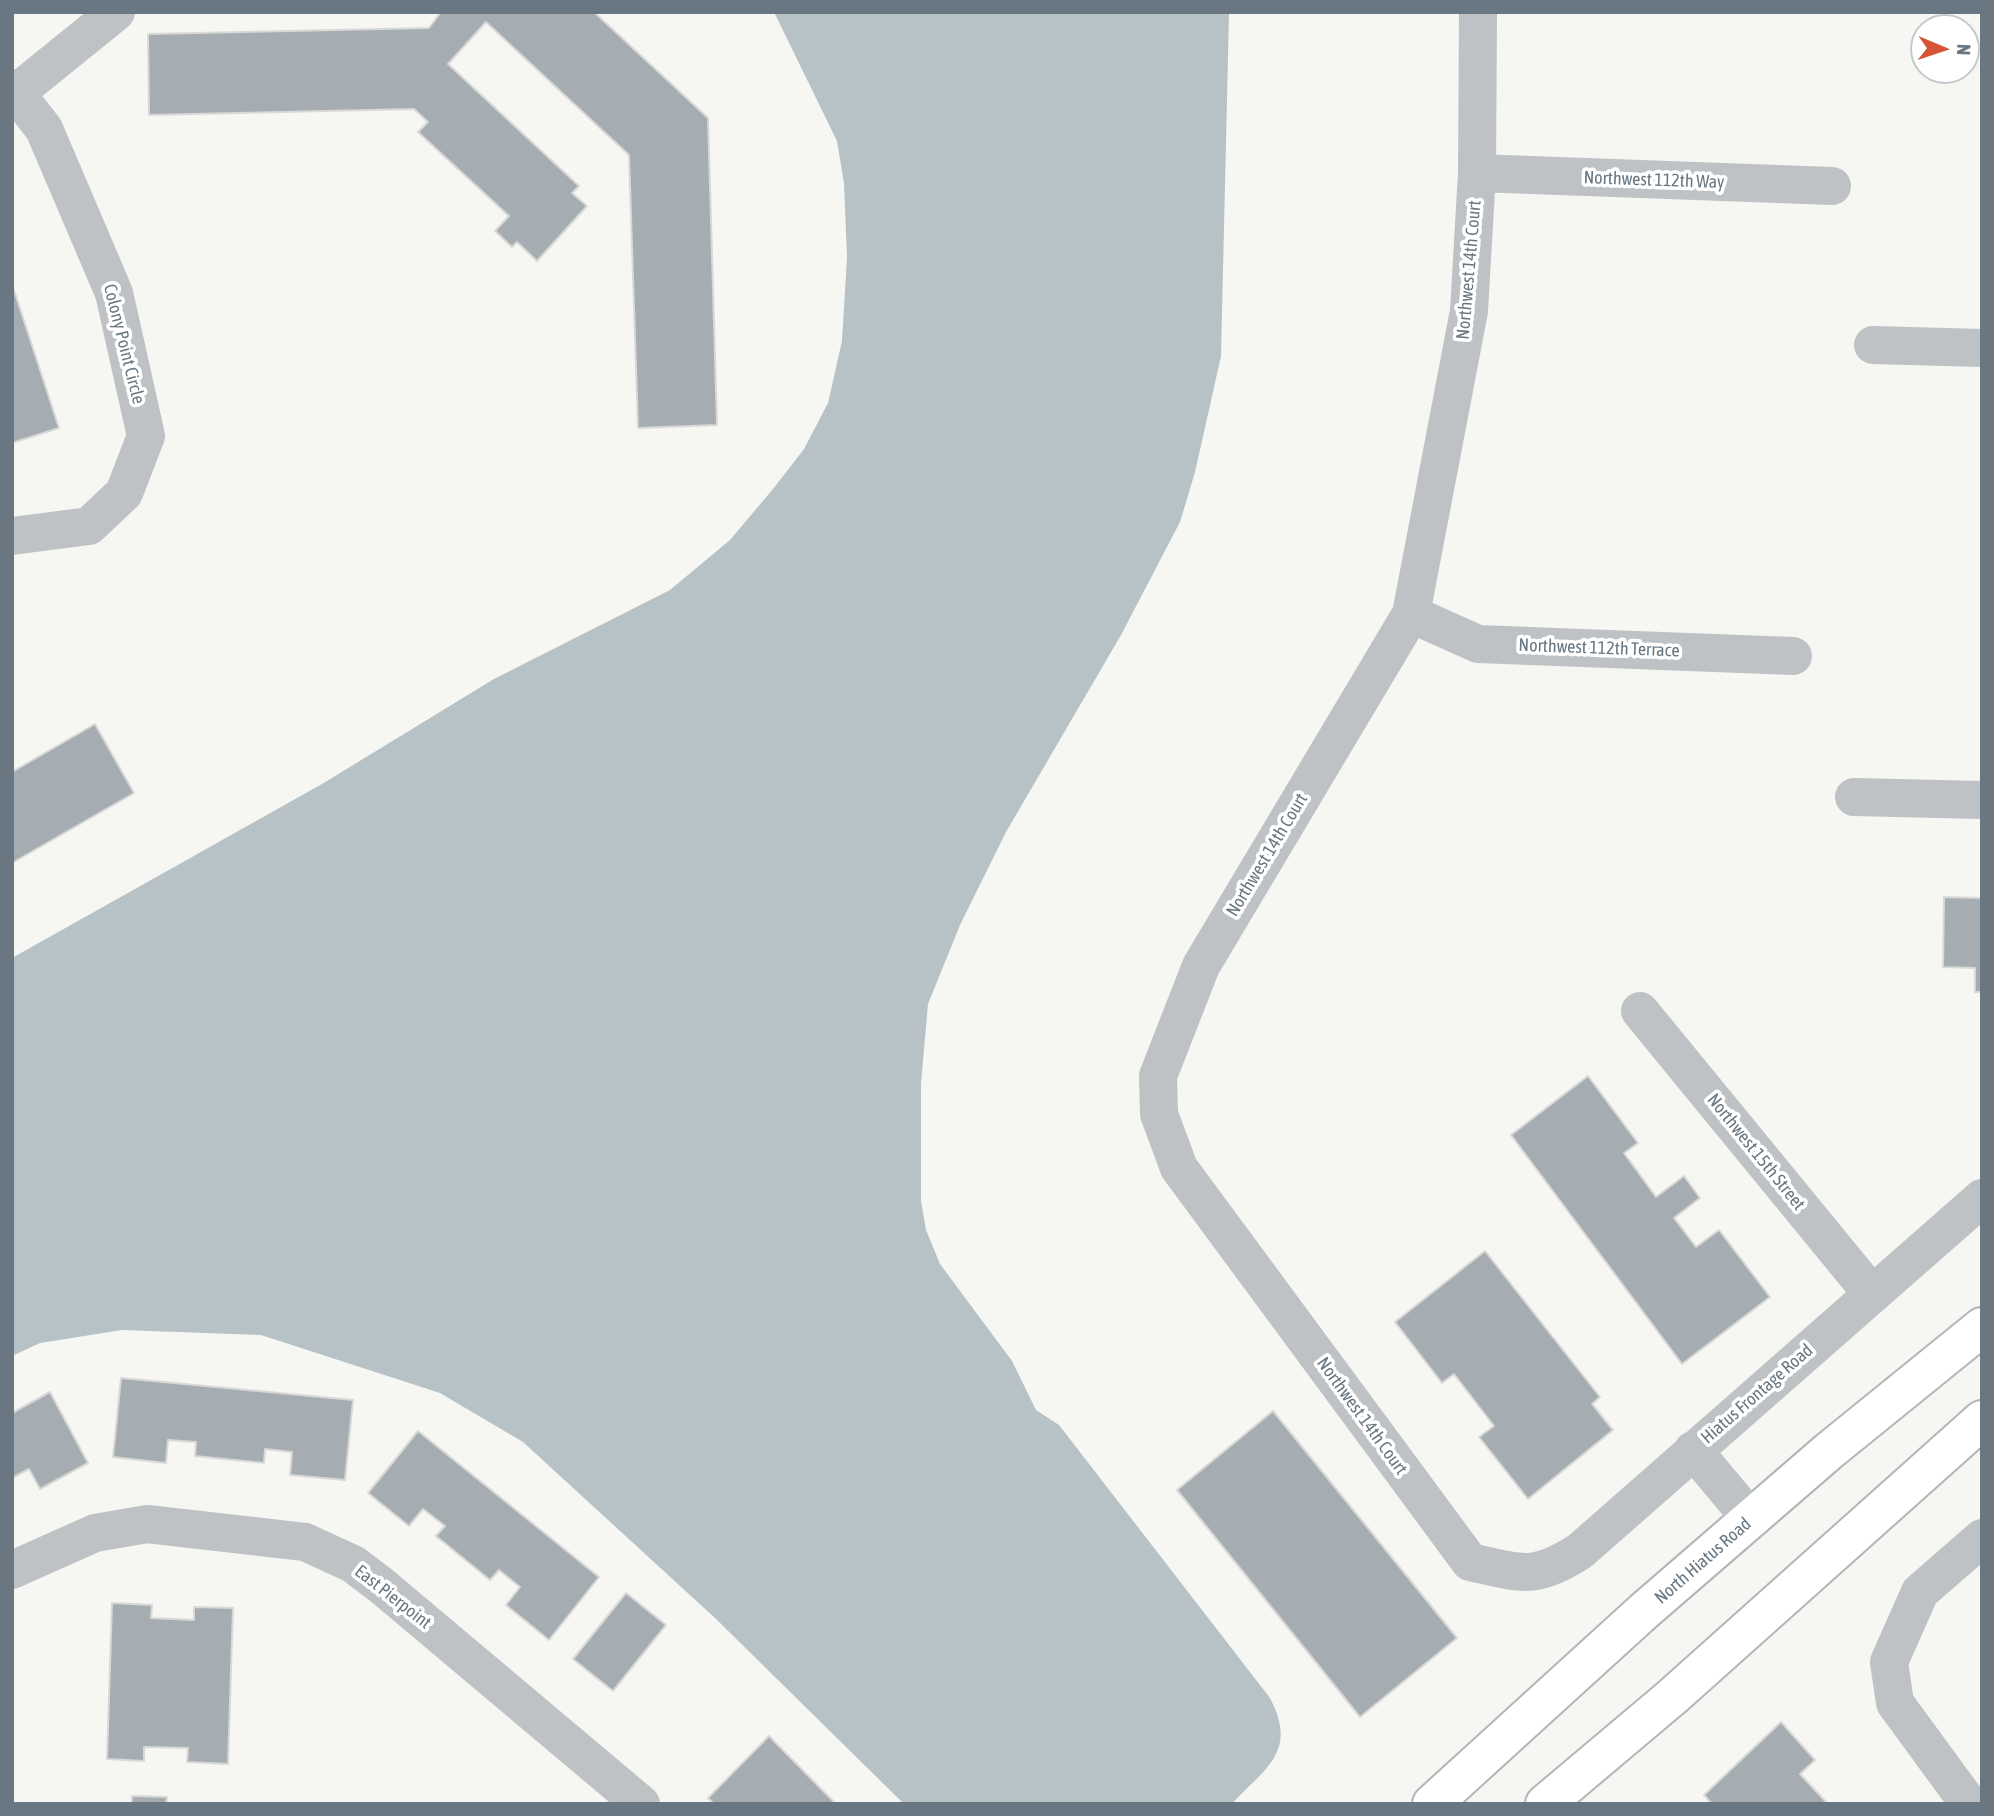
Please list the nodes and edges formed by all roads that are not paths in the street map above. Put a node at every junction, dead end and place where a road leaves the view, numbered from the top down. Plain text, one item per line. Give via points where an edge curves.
1 (116, 12) edge
2 (1478, 12) edge
3 (14, 90) edge
4 (1477, 173) junction
5 (1832, 186) dead end
6 (1873, 345) dead end
7 (1982, 348) edge
8 (12, 536) edge
9 (1411, 614) junction
10 (1793, 656) dead end
11 (1854, 797) dead end
12 (1982, 800) edge
13 (1640, 1011) dead end
14 (1982, 1198) edge
15 (1872, 1294) junction
16 (1982, 1327) edge
17 (1982, 1420) edge
18 (1693, 1450) junction
19 (1751, 1519) junction
20 (1982, 1538) edge
21 (12, 1570) edge
22 (1524, 1574) joint
23 (640, 1804) edge
24 (1432, 1804) edge
25 (1545, 1804) edge
26 (1969, 1804) edge

1 - 3 street
2 - 4 street, Northwest 14th Court
3 - 8 street, Colony Point Circle via 44,128 114,293 146,436 124,493 89,526
4 - 5 street, Northwest 112th Way
4 - 9 street, Northwest 14th Court via 1469,311
6 - 7 street
9 - 10 street, Northwest 112th Terrace via 1478,643
9 - 22 street, Northwest 14th Court via 1200,966 1158,1076 1159,1114 1179,1168 1470,1562
11 - 12 street
13 - 15 street, Northwest 15th Street
14 - 15 street, Hiatus Frontage Road
15 - 18 street, Hiatus Frontage Road
16 - 19 main road, North Hiatus Road
17 - 25 main road via 1672,1698
18 - 19 street
18 - 22 street, Hiatus Frontage Road via 1580,1551 1554,1567
19 - 24 main road, North Hiatus Road
20 - 26 street via 1920,1592 1889,1662 1895,1703
21 - 23 street, East Pierpoint via 94,1533 147,1524 305,1542 353,1564 382,1586

